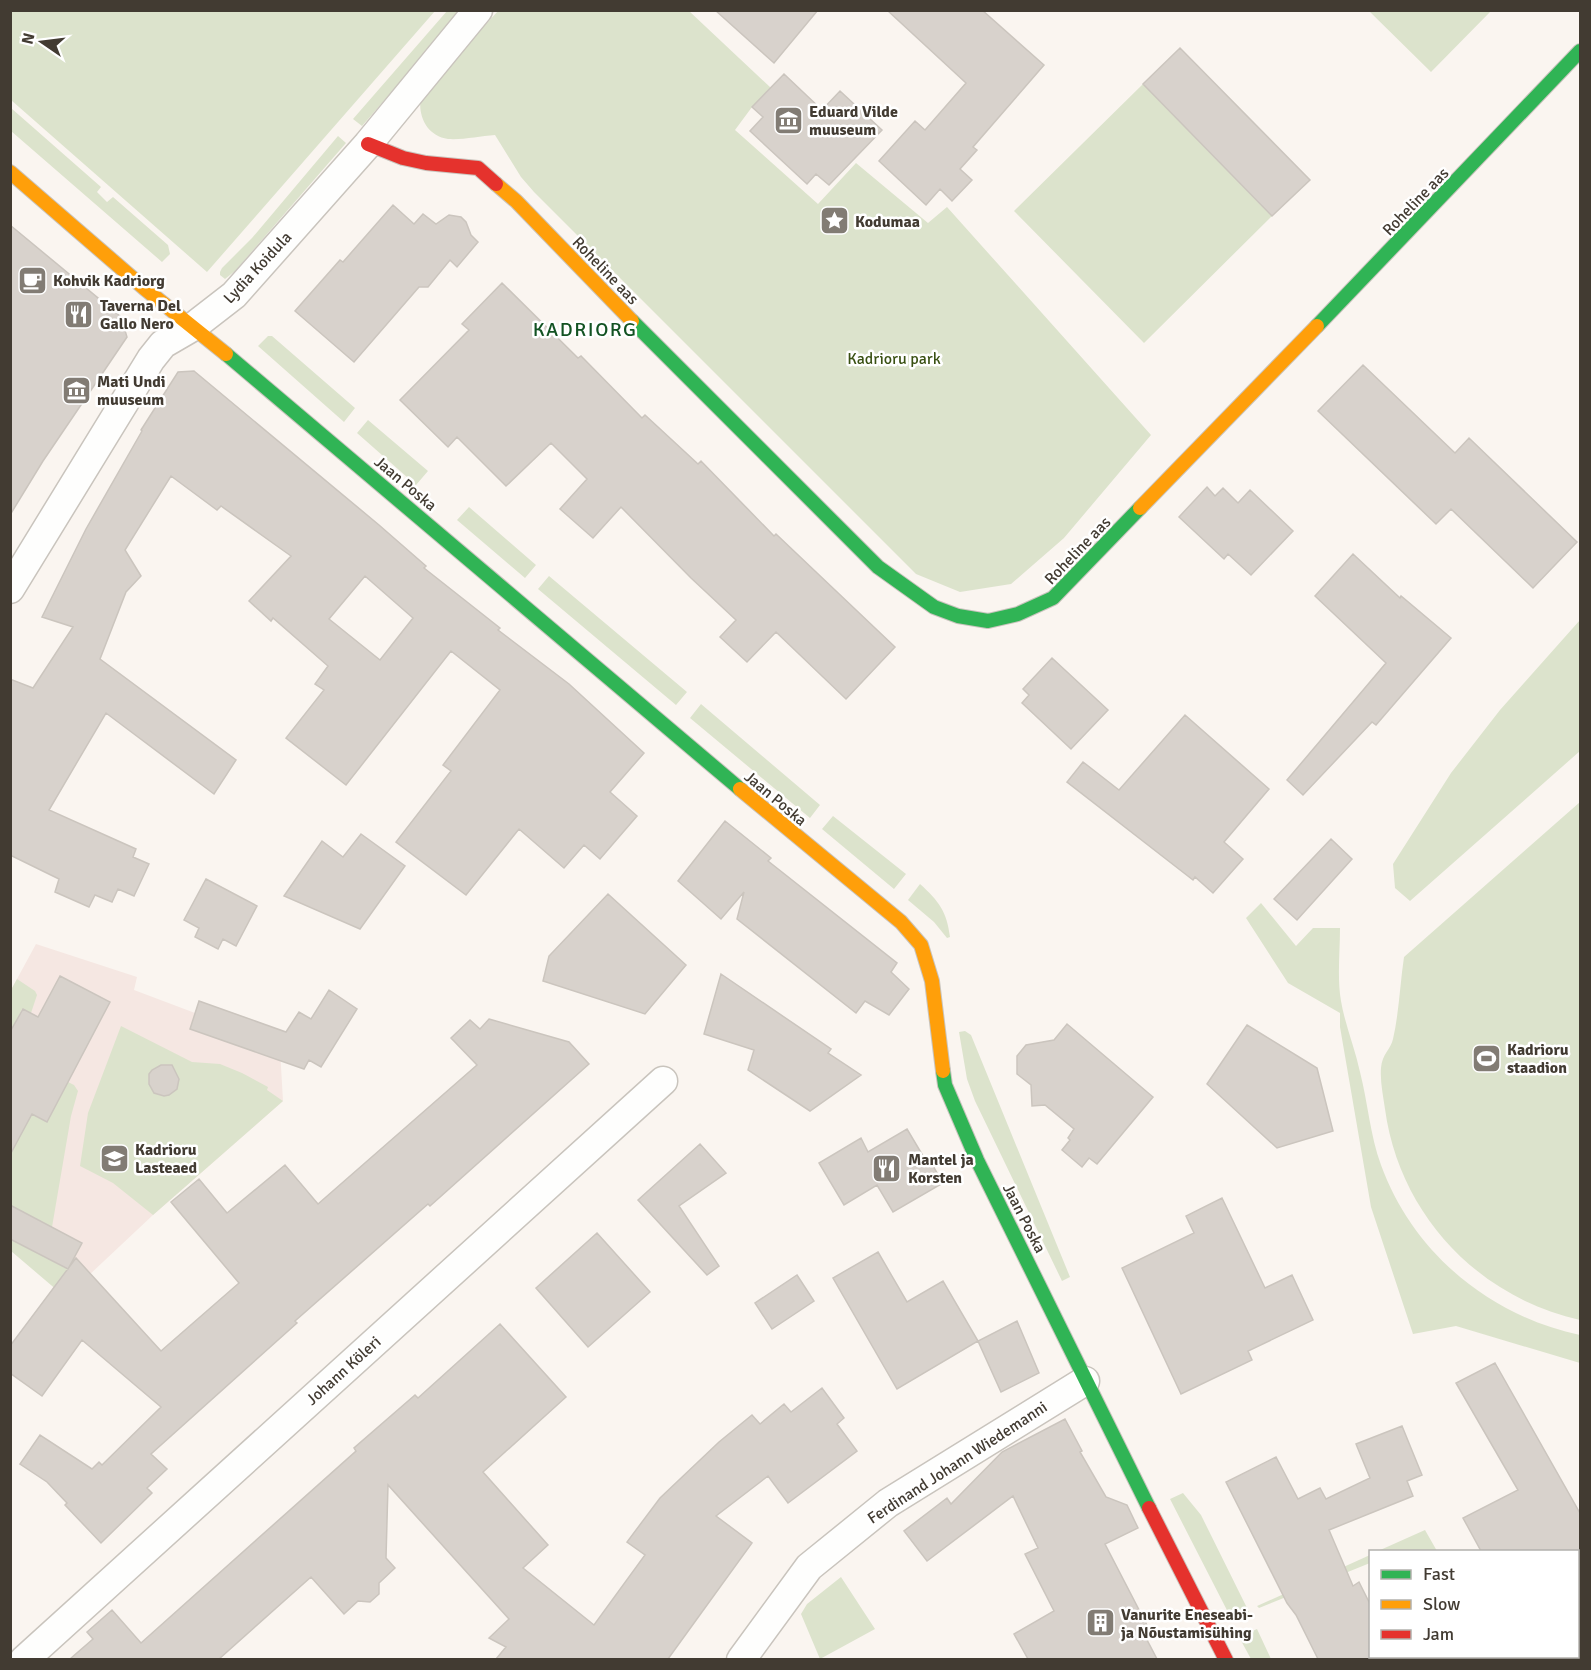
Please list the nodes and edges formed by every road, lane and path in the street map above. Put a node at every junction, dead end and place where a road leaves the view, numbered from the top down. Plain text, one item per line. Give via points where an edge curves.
1 (478, 10) edge
2 (1581, 51) edge
3 (368, 144) junction
4 (10, 171) edge
5 (194, 326) junction
6 (10, 589) edge
7 (663, 1081) dead end
8 (1085, 1381) junction
9 (24, 1659) edge
10 (741, 1659) edge
11 (1226, 1659) edge

1 - 3 street, Lydia Koidula
2 - 3 street, Roheline aas via 1053,598 1018,614 987,621 934,607 878,567 516,201 478,168 403,158
3 - 5 street, Lydia Koidula via 234,295
4 - 5 street, Jaan Poska via 144,288
5 - 6 street, Lydia Koidula via 164,345 151,359
5 - 8 street, Jaan Poska via 901,922 921,945 933,981 945,1085 977,1160
7 - 9 street, Johann Köleri
8 - 10 street, Ferdinand Johann Wiedemanni via 888,1503 809,1567
8 - 11 street, Jaan Poska

